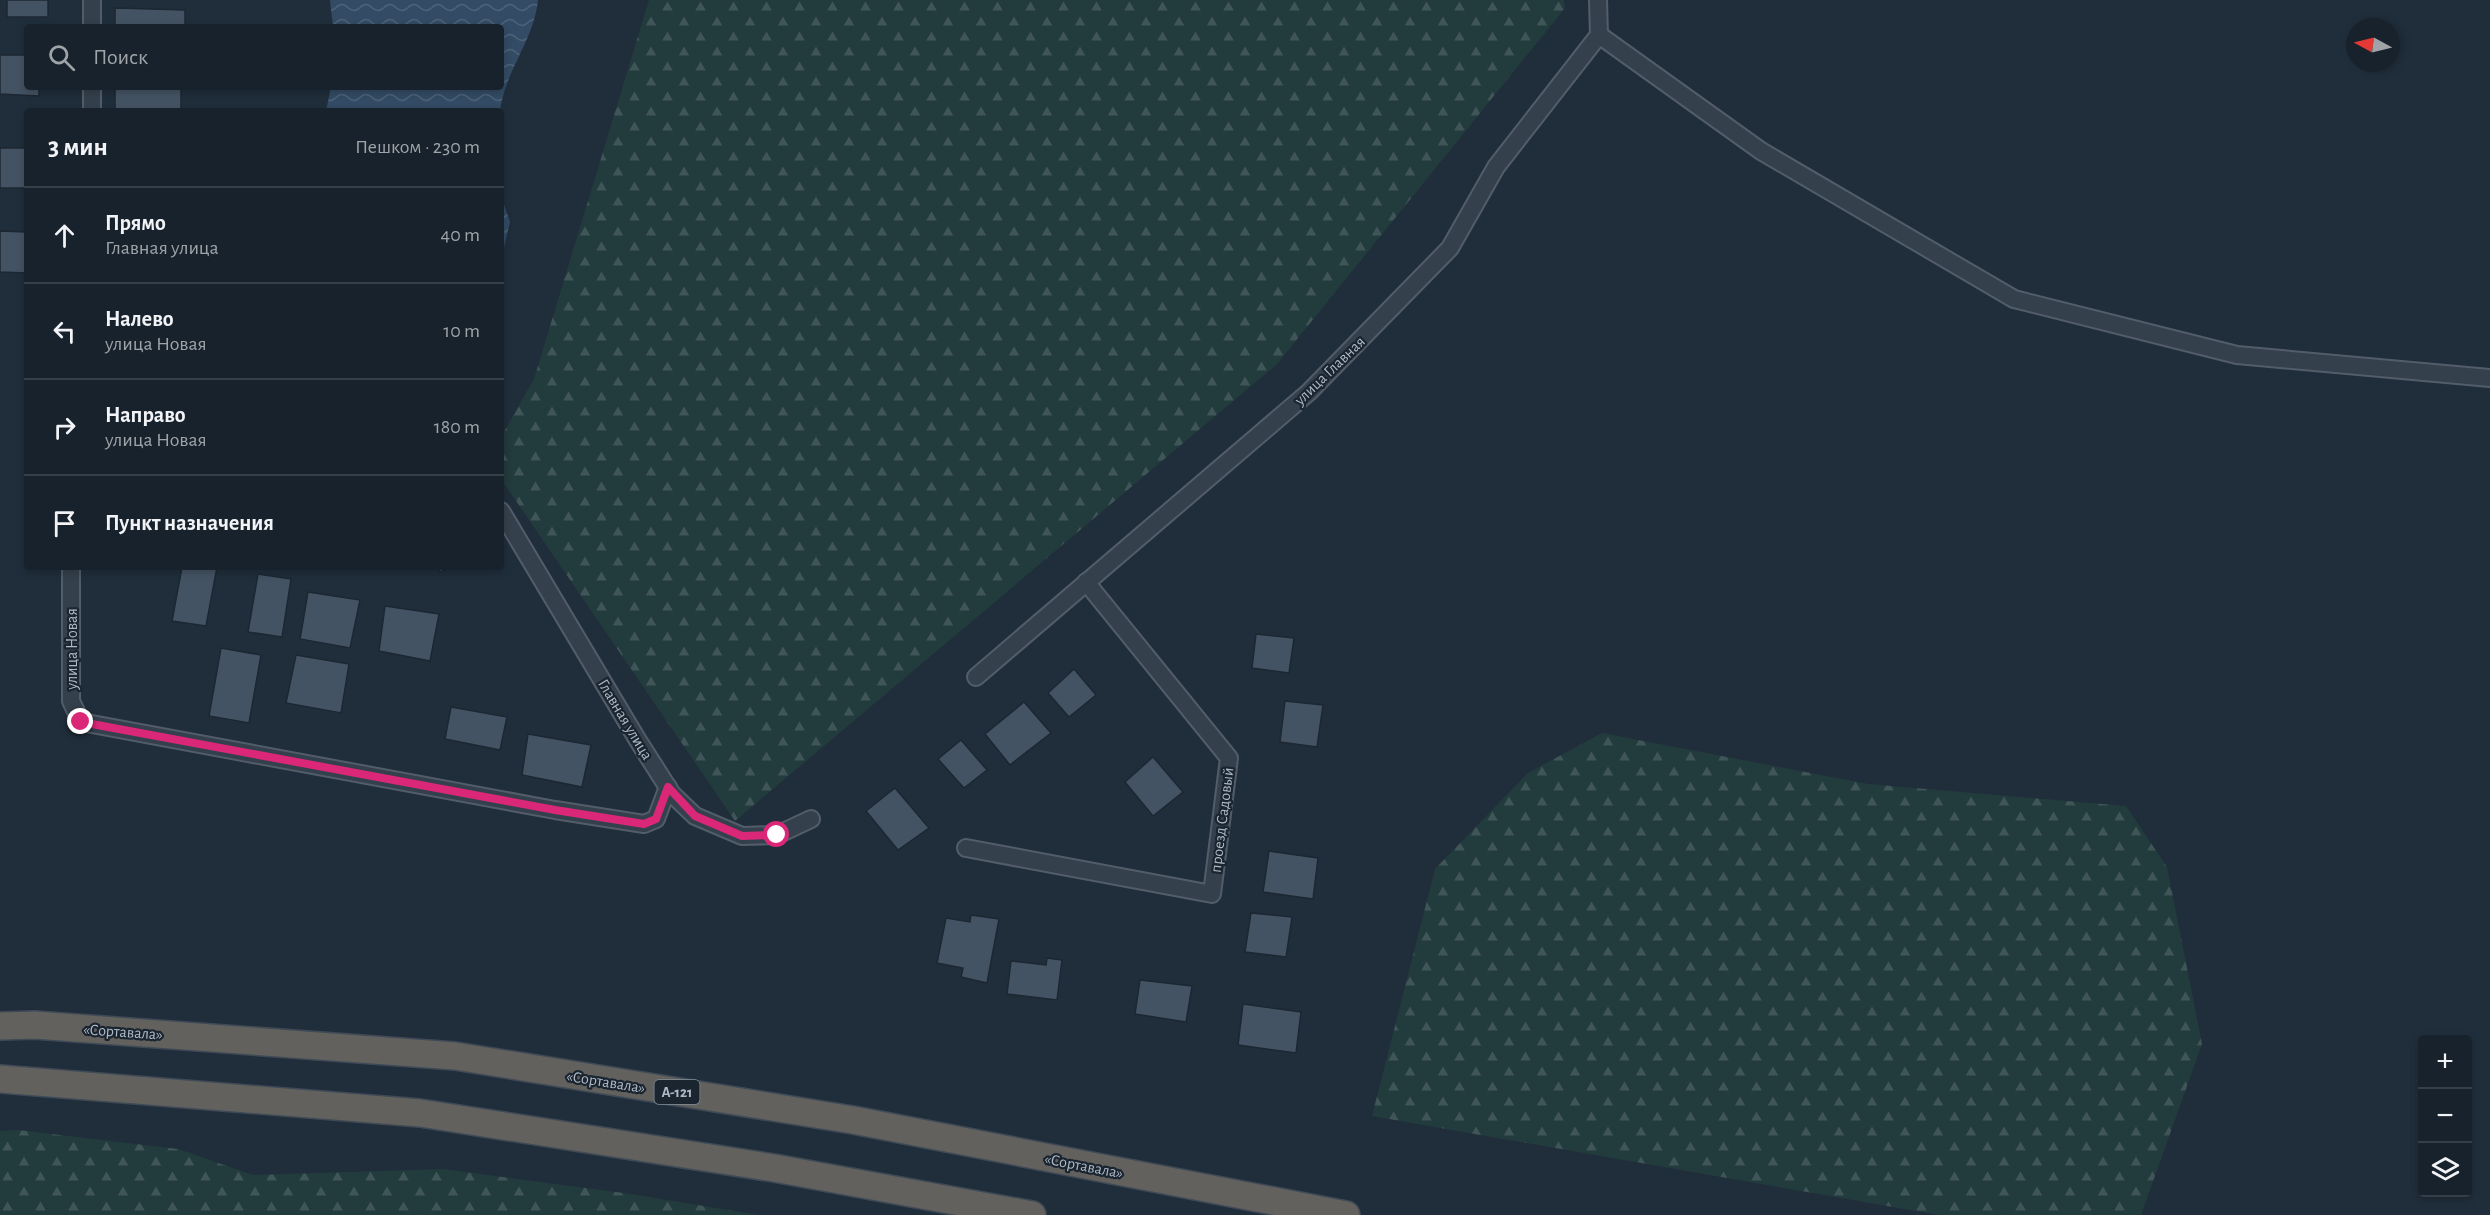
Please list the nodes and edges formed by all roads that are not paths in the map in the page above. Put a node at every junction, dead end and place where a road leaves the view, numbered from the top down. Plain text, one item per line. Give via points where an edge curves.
1 (92, 0) edge
2 (1598, 0) edge
3 (92, 24) edge
4 (1599, 35) junction
5 (92, 90) edge
6 (92, 108) edge
7 (2490, 378) edge
8 (504, 516) edge
9 (71, 570) edge
10 (1086, 582) junction
11 (975, 677) dead end
12 (668, 787) junction
13 (811, 819) dead end
14 (966, 848) dead end
15 (0, 1018) edge
16 (35, 1025) junction
17 (0, 1026) edge
18 (0, 1078) edge
19 (1032, 1215) edge
20 (1346, 1215) edge

1 - 3 street
2 - 4 street
4 - 7 street via 1761,151 2014,299 2237,355
4 - 10 street, улица Главная via 1496,167 1450,248 1309,392
5 - 6 street
8 - 12 street, Главная улица
9 - 12 street, улица Новая via 71,701 81,722 644,824 656,819
10 - 11 street, улица Главная
10 - 14 street, проезд Садовый via 1229,758 1212,894
12 - 13 street, Главная улица via 695,816 742,836 777,835
15 - 16 street
16 - 17 highway, «Сортавала» / А-121
16 - 20 highway, «Сортавала» / А-121 via 455,1056 853,1120
18 - 19 highway via 420,1113 774,1168

